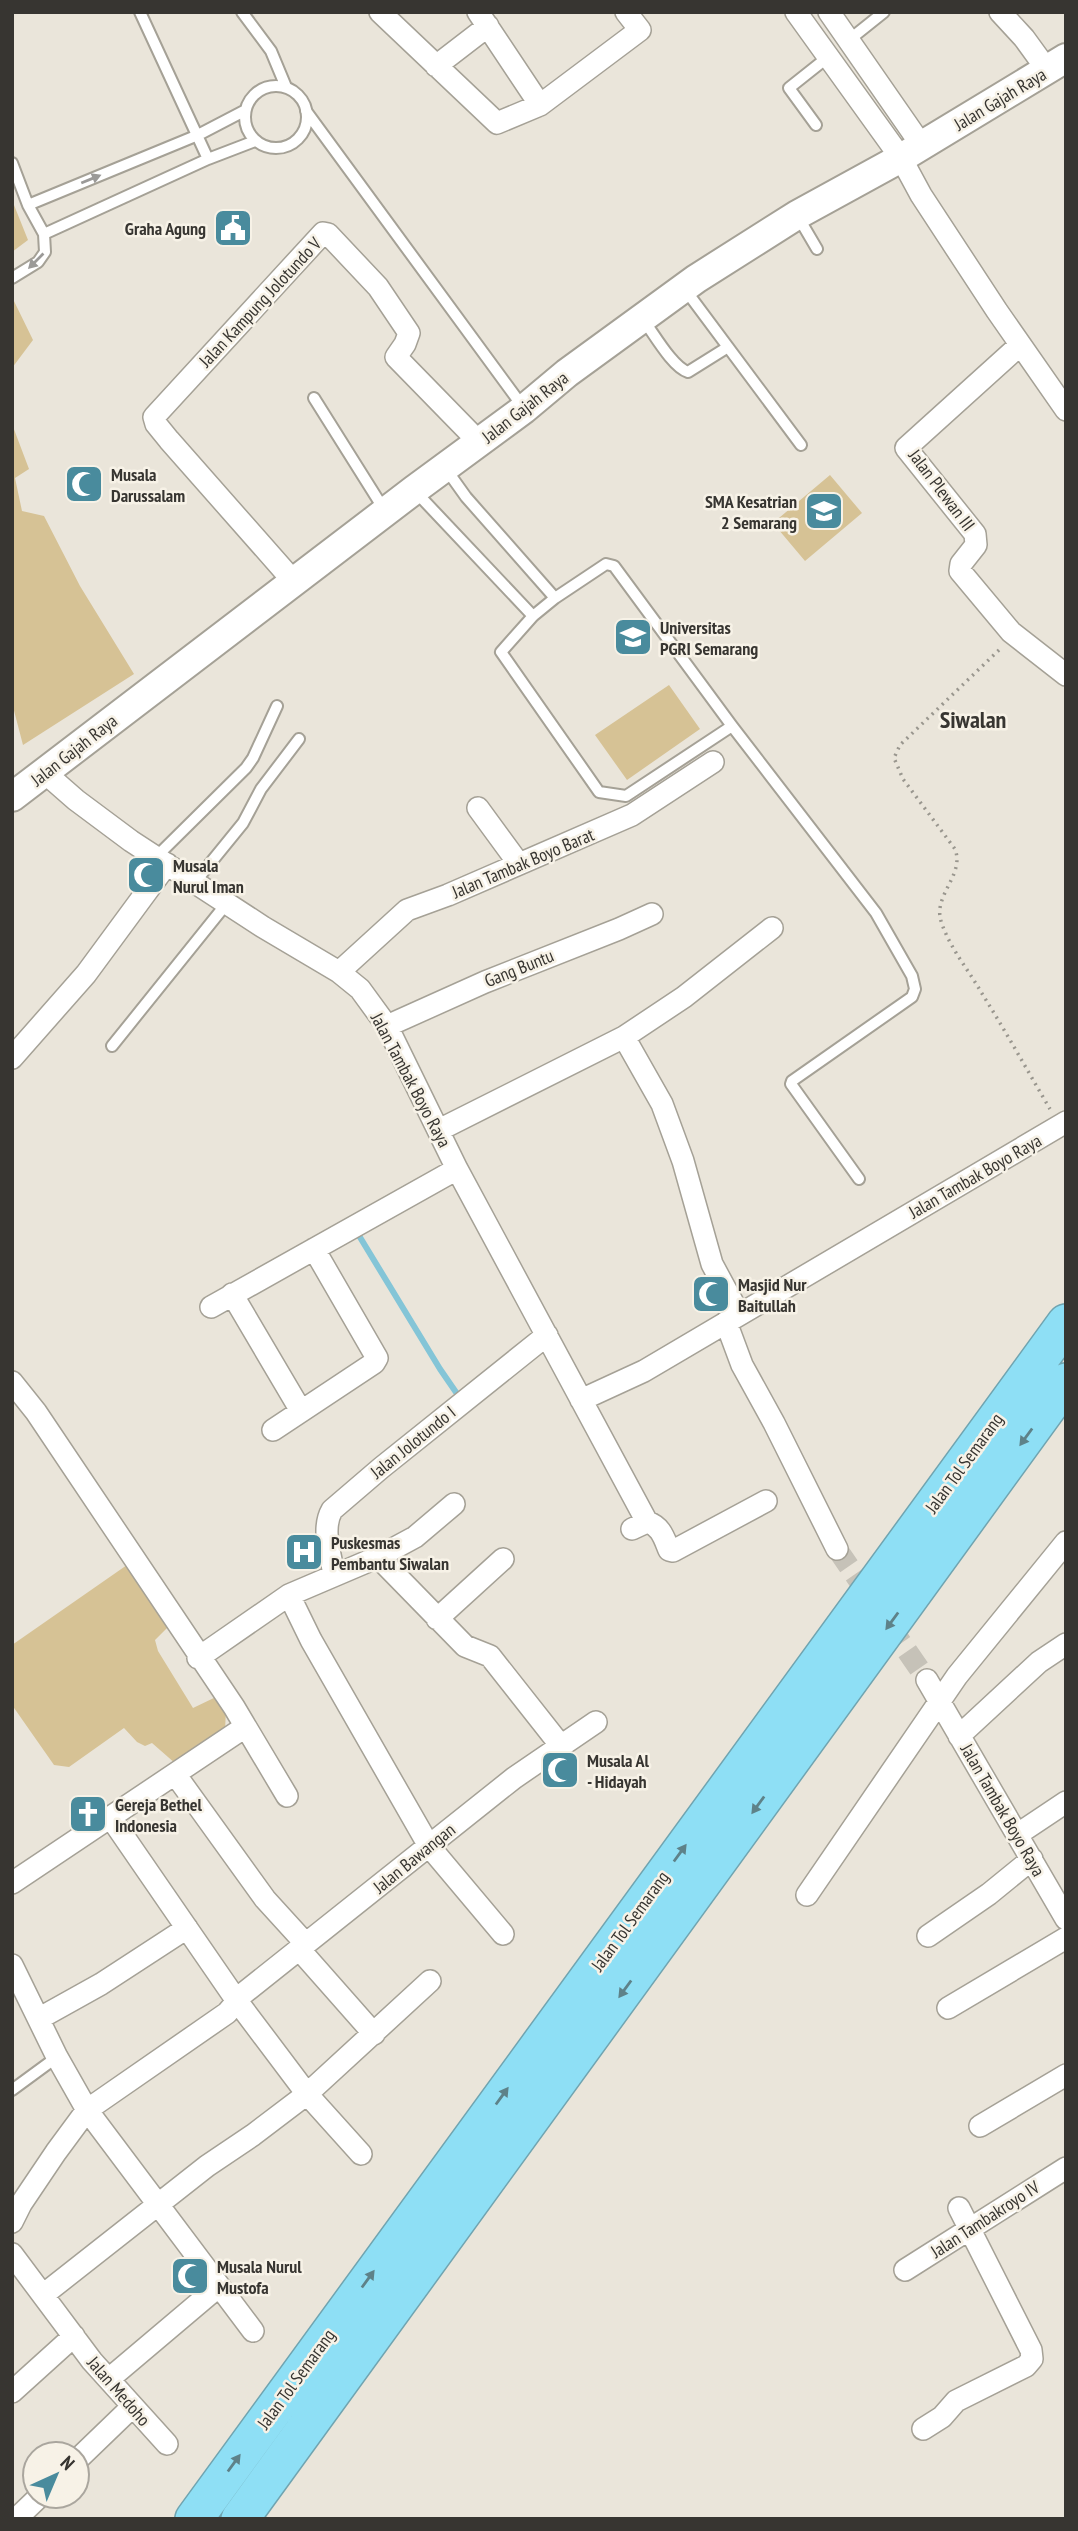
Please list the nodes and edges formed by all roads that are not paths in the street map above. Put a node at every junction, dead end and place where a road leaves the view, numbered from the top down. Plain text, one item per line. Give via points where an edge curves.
1 (140, 12) edge
2 (242, 12) edge
3 (380, 12) edge
4 (626, 12) edge
5 (796, 12) edge
6 (829, 12) edge
7 (884, 12) edge
8 (1000, 12) edge
9 (483, 19) edge
10 (849, 40) junction
11 (828, 57) junction
12 (1060, 65) edge
13 (436, 66) junction
14 (286, 87) junction
15 (540, 105) junction
16 (244, 111) junction
17 (306, 111) junction
18 (816, 125) dead end
19 (198, 135) junction
20 (255, 141) junction
21 (911, 152) junction
22 (208, 159) junction
23 (12, 163) edge
24 (28, 205) junction
25 (797, 215) junction
26 (44, 234) junction
27 (817, 249) dead end
28 (12, 278) edge
29 (684, 288) junction
30 (642, 318) junction
31 (1020, 345) junction
32 (728, 347) junction
33 (314, 398) dead end
34 (524, 409) junction
35 (1066, 410) edge
36 (479, 442) junction
37 (801, 445) dead end
38 (444, 467) junction
39 (414, 490) junction
40 (386, 512) junction
41 (295, 583) junction
42 (555, 598) junction
43 (533, 616) junction
44 (1066, 675) edge
45 (277, 706) dead end
46 (732, 726) junction
47 (299, 739) dead end
48 (713, 762) dead end
49 (44, 772) junction
50 (16, 790) edge
51 (478, 808) dead end
52 (162, 861) junction
53 (519, 864) junction
54 (195, 882) junction
55 (228, 903) junction
56 (652, 914) dead end
57 (772, 928) dead end
58 (339, 972) junction
59 (387, 1026) junction
60 (624, 1037) junction
61 (113, 1046) dead end
62 (12, 1058) edge
63 (1063, 1124) edge
64 (439, 1130) junction
65 (457, 1169) junction
66 (859, 1179) dead end
67 (314, 1249) junction
68 (232, 1294) junction
69 (211, 1307) dead end
70 (733, 1318) junction
71 (1066, 1323) edge
72 (548, 1335) junction
73 (12, 1382) edge
74 (1066, 1382) edge
75 (581, 1401) junction
76 (302, 1411) junction
77 (273, 1430) dead end
78 (766, 1501) dead end
79 (454, 1504) dead end
80 (1066, 1542) edge
81 (837, 1549) tunnel mouth
82 (378, 1557) junction
83 (503, 1559) dead end
84 (334, 1575) junction
85 (289, 1595) junction
86 (437, 1619) junction
87 (1066, 1644) edge
88 (198, 1658) junction
89 (927, 1680) tunnel mouth
90 (939, 1702) junction
91 (596, 1723) dead end
92 (245, 1727) junction
93 (959, 1736) junction
94 (561, 1746) junction
95 (175, 1774) junction
96 (287, 1796) dead end
97 (1066, 1802) edge
98 (111, 1818) junction
99 (1018, 1834) junction
100 (429, 1846) junction
101 (1032, 1859) junction
102 (12, 1883) edge
103 (807, 1895) dead end
104 (1066, 1919) edge
105 (187, 1928) junction
106 (503, 1934) dead end
107 (928, 1936) dead end
108 (1066, 1938) edge
109 (302, 1946) junction
110 (12, 1965) edge
111 (430, 1981) dead end
112 (237, 2001) junction
113 (948, 2008) dead end
114 (40, 2018) junction
115 (374, 2034) junction
116 (57, 2057) junction
117 (1066, 2075) edge
118 (12, 2090) edge
119 (307, 2094) junction
120 (87, 2110) junction
121 (980, 2126) dead end
122 (361, 2154) dead end
123 (1066, 2168) edge
124 (158, 2204) junction
125 (959, 2208) dead end
126 (12, 2222) edge
127 (969, 2228) junction
128 (12, 2254) edge
129 (905, 2270) dead end
130 (219, 2286) junction
131 (43, 2295) junction
132 (253, 2331) dead end
133 (74, 2336) junction
134 (108, 2379) junction
135 (12, 2392) edge
136 (132, 2407) junction
137 (923, 2429) dead end
138 (167, 2444) dead end
139 (91, 2447) edge
140 (194, 2519) edge
141 (240, 2519) edge

1 - 19 lane
2 - 14 lane via 271,51
3 - 13 street
4 - 15 street via 640,30
5 - 11 street
6 - 10 street
7 - 10 lane
8 - 12 street
9 - 13 street
9 - 15 street
10 - 11 street
10 - 21 street
11 - 18 lane via 789,88
11 - 21 street
12 - 21 main road, Jalan Gajah Raya
13 - 15 street via 497,123
14 - 16 lane via 260,89
14 - 17 lane via 303,101
16 - 19 lane
16 - 20 lane via 244,122
17 - 20 lane via 307,124 292,145 279,149
17 - 34 lane
19 - 22 lane
24 -> 19 lane
20 - 22 lane
21 - 25 main road, Jalan Gajah Raya
21 - 31 street via 921,195
22 - 26 lane
23 - 24 lane
24 - 26 lane
25 - 27 lane
25 - 29 main road, Jalan Gajah Raya
26 -> 28 lane via 45,251 38,262
29 - 30 main road, Jalan Gajah Raya
29 - 32 lane
30 - 32 lane via 682,370 688,372
30 - 34 main road, Jalan Gajah Raya
31 - 35 street
31 - 44 street, Jalan Plewan III via 906,448 975,534 976,545 960,571 1014,635
32 - 37 lane
33 - 40 lane
34 - 36 main road, Jalan Gajah Raya
36 - 38 main road, Jalan Gajah Raya
36 - 41 street, Jalan Kampung Jolotundo V via 396,356 409,333 378,287 323,233 154,417
38 - 39 main road, Jalan Gajah Raya
38 - 42 lane
39 - 40 main road, Jalan Gajah Raya
39 - 43 lane
40 - 41 main road, Jalan Gajah Raya
41 - 49 main road, Jalan Gajah Raya
42 - 43 lane
42 - 46 lane via 606,564 618,568
43 - 46 lane via 501,652 598,792 626,796
45 - 52 lane via 246,768
46 - 66 lane via 854,882 912,976 912,997 792,1081
47 - 54 lane via 261,789 243,823
48 - 53 street, Jalan Tambak Boyo Barat via 632,815
49 - 50 main road, Jalan Gajah Raya
49 - 52 street, Jalan Tambak Boyo Raya
51 - 53 street
52 - 54 street, Jalan Tambak Boyo Raya
52 - 62 street via 86,974
53 - 58 street, Jalan Tambak Boyo Barat via 407,910
54 - 55 street, Jalan Tambak Boyo Raya
55 - 58 street, Jalan Tambak Boyo Raya
55 - 61 lane
56 - 59 street, Gang Buntu
57 - 60 street
58 - 59 street, Jalan Tambak Boyo Raya via 360,989
59 - 64 street, Jalan Tambak Boyo Raya
60 - 64 street
60 - 70 street via 662,1104
63 - 70 street, Jalan Tambak Boyo Raya
64 - 65 street, Jalan Tambak Boyo Raya
65 - 67 street
65 - 72 street, Jalan Tambak Boyo Raya
67 - 68 street
67 - 76 street via 377,1357
68 - 69 street
68 - 76 street
70 - 75 street, Jalan Tambak Boyo Raya
70 - 81 street via 742,1365
140 -> 71 highway, Jalan Tol Semarang
72 - 75 street, Jalan Tambak Boyo Raya
72 - 84 street, Jalan Jolotundo I via 332,1510 327,1529
73 - 88 street
74 -> 141 highway, Jalan Tol Semarang
75 - 78 street, Jalan Tambak Boyo Raya via 640,1525 657,1526 669,1550
76 - 77 street
79 - 82 street via 415,1537
80 - 90 street
82 - 84 street
82 - 86 street
83 - 86 street
84 - 85 street
85 - 88 street
85 - 100 street
86 - 94 street via 465,1646 490,1656
87 - 93 street via 1039,1662
88 - 92 street
89 - 90 street, Jalan Tambak Boyo Raya
90 - 93 street, Jalan Tambak Boyo Raya
90 - 103 street
91 - 94 street, Jalan Bawangan
92 - 95 street
92 - 96 street
93 - 99 street, Jalan Tambak Boyo Raya
94 - 100 street, Jalan Bawangan
95 - 98 street
95 - 109 street
97 - 99 street
98 - 102 street
98 - 105 street
99 - 101 street, Jalan Tambak Boyo Raya
100 - 106 street
100 - 109 street, Jalan Bawangan
101 - 104 street, Jalan Tambak Boyo Raya
101 - 107 street
105 - 112 street
105 - 114 street
108 - 113 street
109 - 112 street, Jalan Bawangan
109 - 115 street
110 - 114 street
111 - 115 street
112 - 119 street
112 - 120 street, Jalan Bawangan via 227,2013
114 - 116 street
115 - 119 street
116 - 118 lane
116 - 120 street
117 - 121 street
119 - 122 street
119 - 124 street
120 - 124 street
120 - 126 street
123 - 127 street, Jalan Tambakroyo IV
124 - 130 street
124 - 131 street
125 - 127 street
127 - 129 street, Jalan Tambakroyo IV
127 - 137 street via 1032,2359 952,2404
128 - 131 street, Jalan Medoho
130 - 132 street
130 - 134 street
131 - 133 street, Jalan Medoho
133 - 134 street, Jalan Medoho
133 - 135 street
134 - 136 street, Jalan Medoho
136 - 138 street, Jalan Medoho
136 - 139 street

